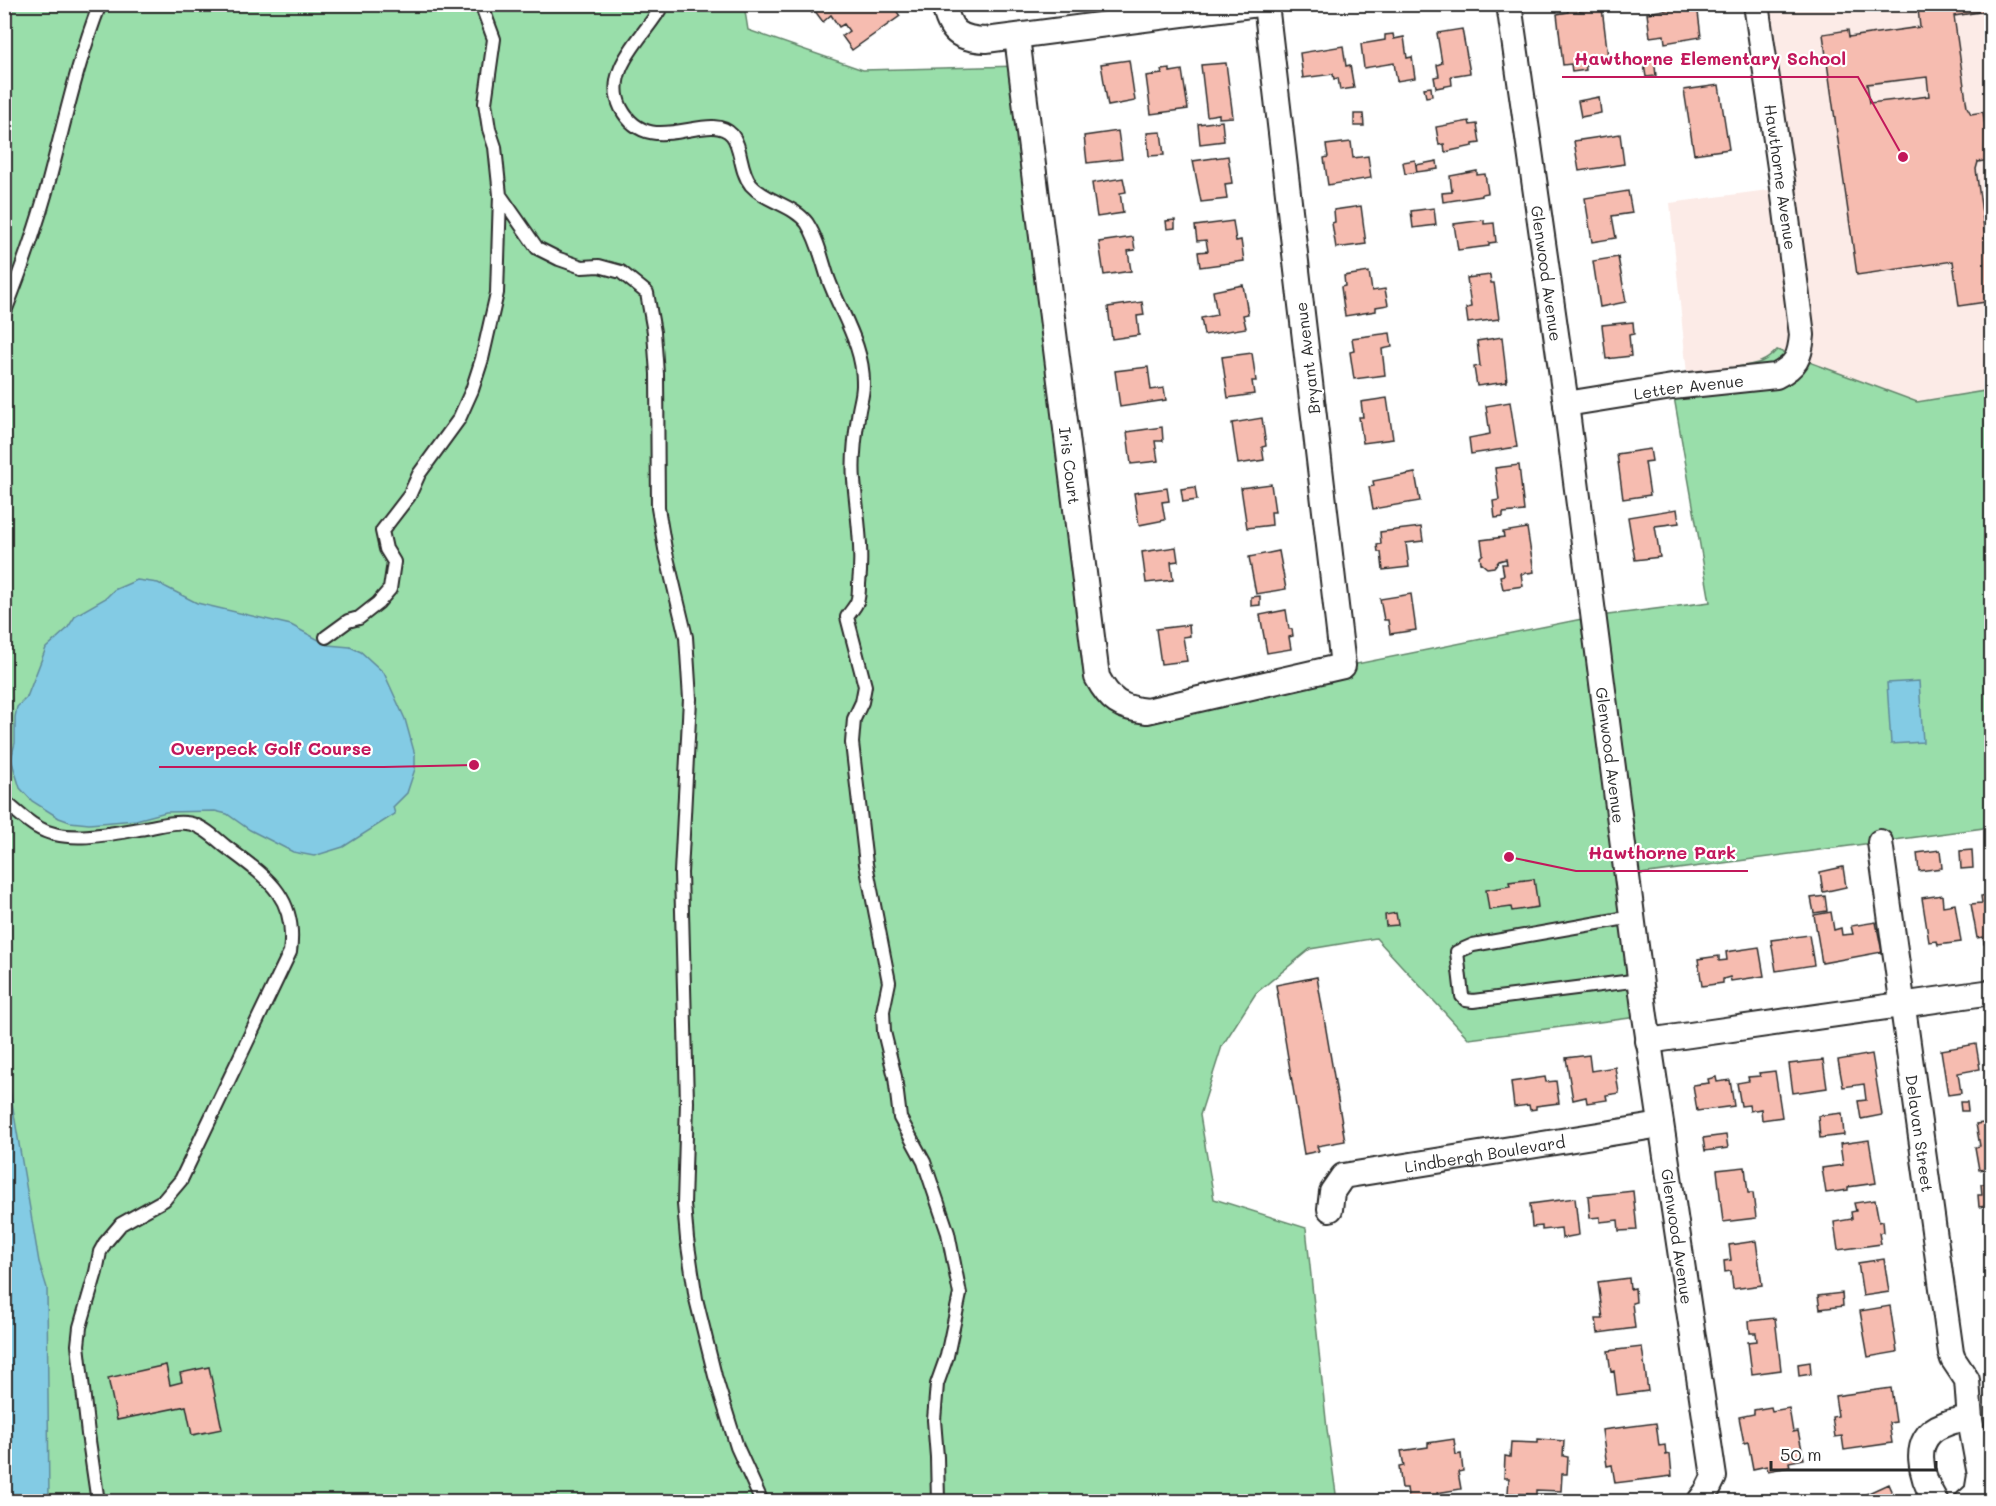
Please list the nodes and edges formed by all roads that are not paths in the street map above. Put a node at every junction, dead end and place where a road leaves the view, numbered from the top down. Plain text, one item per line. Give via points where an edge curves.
1 (100, 4) edge
2 (481, 4) edge
3 (663, 4) edge
4 (944, 4) edge
5 (1258, 4) edge
6 (1266, 4) edge
7 (1509, 4) edge
8 (1756, 4) edge
9 (1017, 37) junction
10 (500, 195) junction
11 (4, 314) edge
12 (1801, 350) joint
13 (1566, 404) junction
14 (326, 637) dead end
15 (1298, 676) joint
16 (4, 801) edge
17 (1880, 842) dead end
18 (1632, 917) junction
19 (1640, 980) junction
20 (1992, 992) edge
21 (1902, 1005) junction
22 (1648, 1041) junction
23 (1661, 1125) junction
24 (1330, 1209) dead end
25 (1970, 1420) junction
26 (98, 1502) edge
27 (762, 1502) edge
28 (938, 1502) edge
29 (1699, 1502) edge
30 (1936, 1502) edge
31 (1967, 1502) edge

1 - 11 lane via 86,41 28,251
2 - 10 lane via 494,39 485,103
3 - 28 lane via 623,60 616,79 622,110 638,126 660,134 709,127 722,128 732,135 742,169 752,185 766,198 806,221 858,350 863,385 854,474 862,561 857,601 847,617 865,686 854,719 852,743 866,864 889,982 883,1011 884,1032 900,1118 924,1162 948,1233 960,1294 937,1384 933,1420
4 - 9 street via 954,32 968,39
5 - 9 street
6 - 15 street, Bryant Avenue via 1343,666
7 - 13 street, Glenwood Avenue
8 - 12 street, Hawthorne Avenue via 1783,188
9 - 15 street, Iris Court via 1097,677 1116,703 1147,711
10 - 14 lane via 497,293 472,390 459,419 382,531 394,562 390,589 359,618
10 - 27 lane via 537,248 582,267 599,266 621,272 647,293 657,374 658,508 686,637 690,699 681,873 687,1239 696,1299 715,1376 737,1447
12 - 13 street, Letter Avenue via 1791,369 1776,376
13 - 18 street, Glenwood Avenue
16 - 26 lane via 44,831 73,836 91,837 180,822 196,826 266,876 285,905 291,928 290,952 181,1180 164,1200 121,1224 100,1252 78,1345
17 - 21 street, Delavan Street
18 - 19 street, Glenwood Avenue
18 - 19 lane via 1463,948 1457,952 1462,996 1473,1000
19 - 22 street, Glenwood Avenue
20 - 21 street
21 - 22 street
21 - 25 street, Delavan Street via 1953,1359 1967,1380
22 - 23 street, Glenwood Avenue
23 - 24 street, Lindbergh Boulevard via 1343,1176 1332,1192
23 - 29 street, Glenwood Avenue via 1714,1477
25 - 30 street via 1936,1427 1922,1442 1921,1458
25 - 31 street, Delavan Street via 1980,1475 1975,1497

